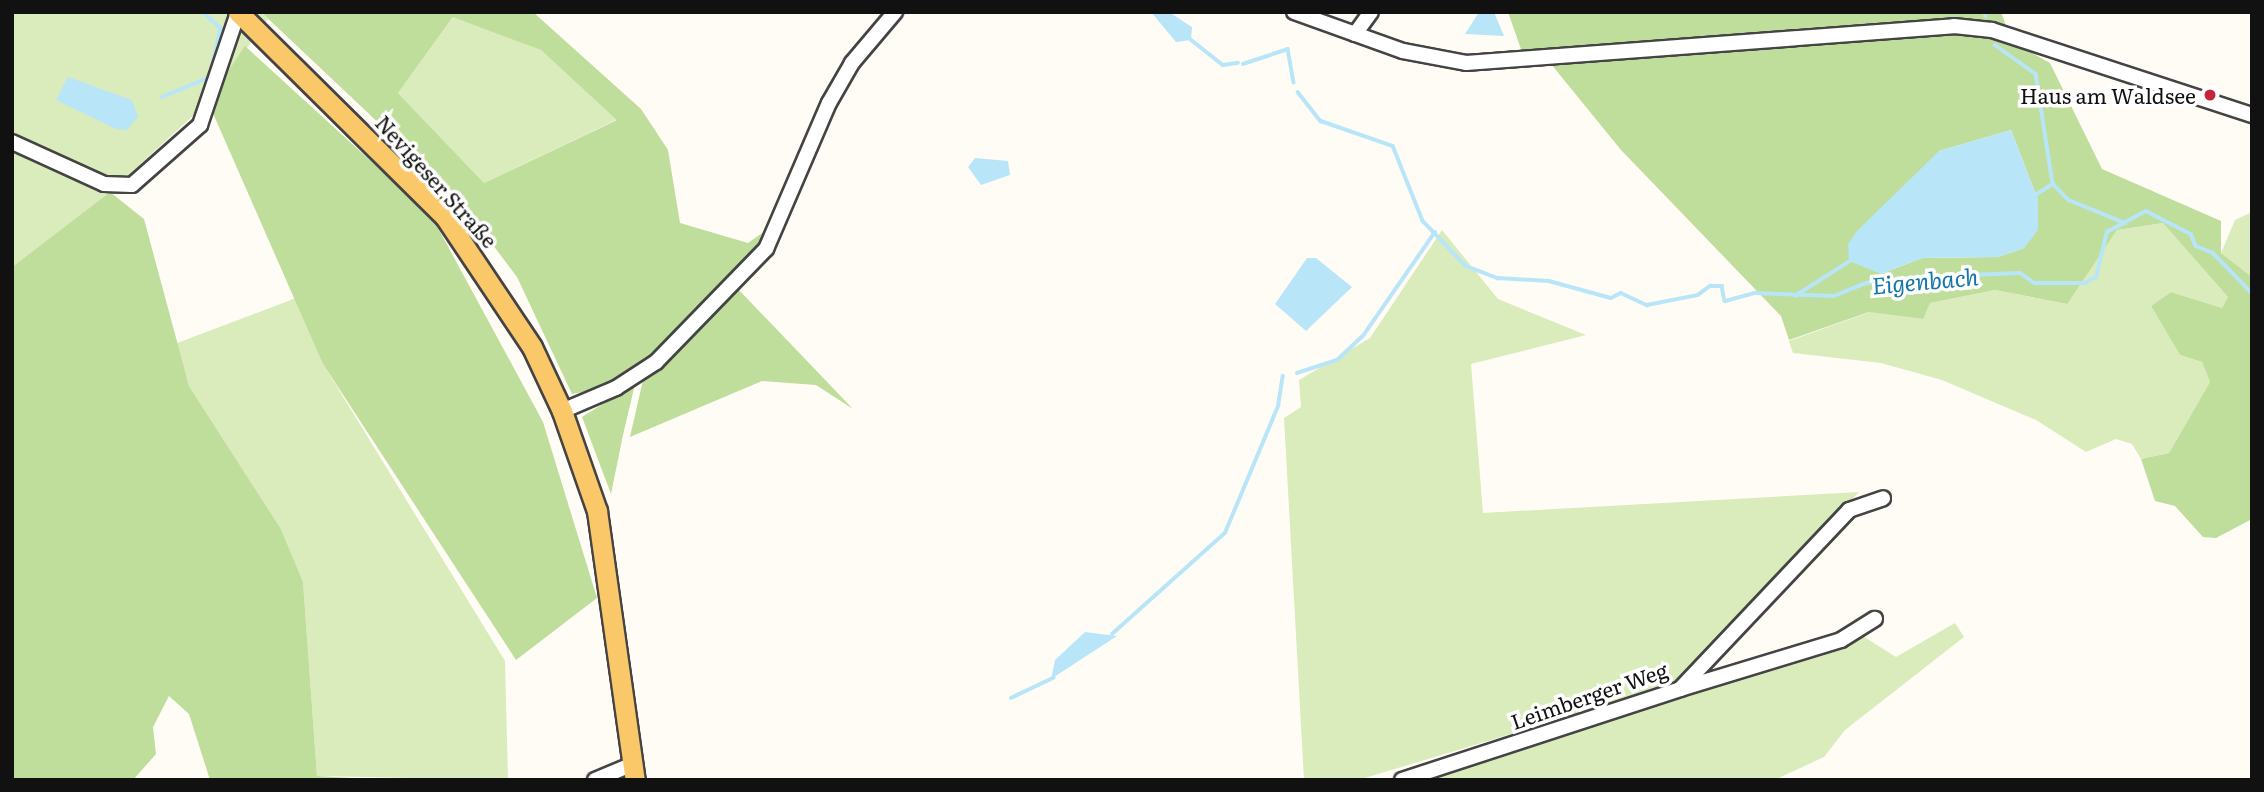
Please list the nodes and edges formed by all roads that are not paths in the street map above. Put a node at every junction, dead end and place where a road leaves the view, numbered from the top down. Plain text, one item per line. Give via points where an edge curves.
1 (238, 12) edge
2 (895, 12) edge
3 (1294, 12) edge
4 (1371, 12) edge
5 (1355, 34) junction
6 (2252, 115) edge
7 (12, 142) edge
8 (562, 411) junction
9 (1883, 498) dead end
10 (1875, 619) dead end
11 (1680, 689) junction
12 (634, 772) edge
13 (595, 780) edge
14 (1402, 780) edge

1 - 7 street via 200,125 132,185 104,184
1 - 8 main road, Nevigeser Straße via 445,217 508,305
2 - 8 street via 852,63 829,103 766,249 656,362
3 - 5 street
4 - 5 street
5 - 6 street via 1435,60 1500,64 1954,26 2024,39
8 - 12 main road, Nevigeser Straße via 597,511
9 - 11 street, Leimberger Weg via 1849,510
10 - 11 street via 1842,640
11 - 14 street, Leimberger Weg
12 - 13 street

